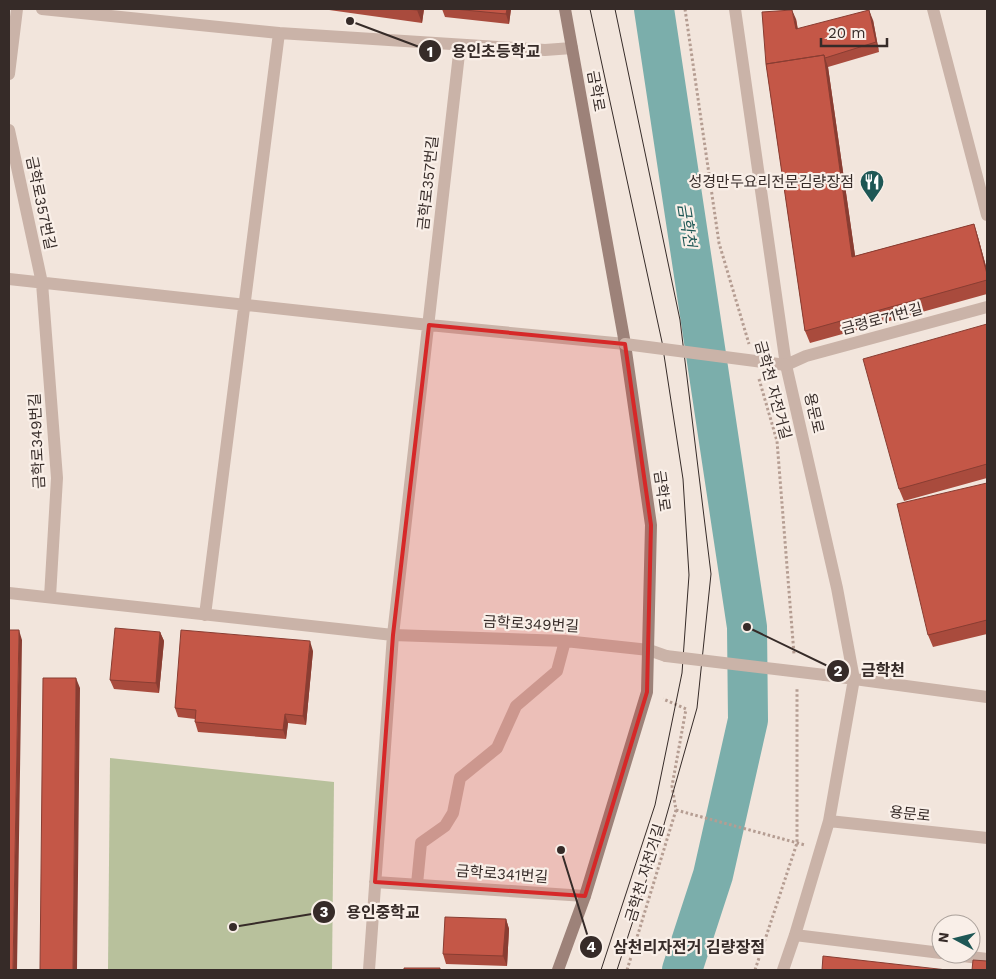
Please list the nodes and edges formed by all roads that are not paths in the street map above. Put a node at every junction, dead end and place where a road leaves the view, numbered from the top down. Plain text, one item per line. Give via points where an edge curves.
1 (17, 9) edge
2 (42, 9) edge
3 (565, 9) edge
4 (735, 9) edge
5 (933, 9) edge
6 (279, 33) junction
7 (460, 45) junction
8 (572, 48) junction
9 (9, 74) edge
10 (9, 130) edge
11 (987, 215) edge
12 (9, 279) edge
13 (42, 283) junction
14 (244, 305) junction
15 (987, 307) edge
16 (429, 325) junction
17 (625, 344) junction
18 (786, 365) junction
19 (9, 593) edge
20 (50, 598) junction
21 (205, 615) junction
22 (393, 635) junction
23 (564, 641) junction
24 (649, 650) junction
25 (854, 679) junction
26 (987, 697) edge
27 (829, 821) junction
28 (987, 838) edge
29 (376, 882) junction
30 (417, 884) junction
31 (585, 896) junction
32 (795, 935) junction
33 (931, 952) edge
34 (369, 970) edge
35 (558, 970) edge
36 (783, 970) edge

1 - 9 street
2 - 6 street
3 - 8 main road, 금학로
4 - 18 street, 용문로
5 - 11 street
6 - 7 street
6 - 14 street
7 - 8 street via 545,50
7 - 16 street, 금학로357번길
8 - 17 main road, 금학로
10 - 13 street, 금학로357번길
12 - 13 street
13 - 14 street
13 - 20 street, 금학로349번길 via 57,478
14 - 16 street
14 - 21 street
15 - 18 street, 금령로71번길 via 806,356
16 - 17 street
16 - 22 street
17 - 18 street, bridge
17 - 24 main road, 금학로 via 651,525
18 - 25 street, 용문로 via 837,588
19 - 20 street, 금학로349번길
20 - 21 street, 금학로349번길
21 - 22 street, 금학로349번길
22 - 23 street, 금학로349번길
22 - 29 street
23 - 24 street, 금학로349번길
23 - 30 street via 557,671 516,706 497,748 460,778 452,813 445,826 421,843
24 - 25 street, 금학로349번길, bridge via 666,656
24 - 31 main road, 금학로 via 647,692
25 - 26 street, 금학로349번길
25 - 27 street, 용문로
27 - 28 street, 용문로
27 - 32 street, 용문로
29 - 30 street, 금학로341번길
29 - 34 street
30 - 31 street, 금학로341번길
31 - 35 main road, 금학로
32 - 33 street
32 - 36 street, 용문로

